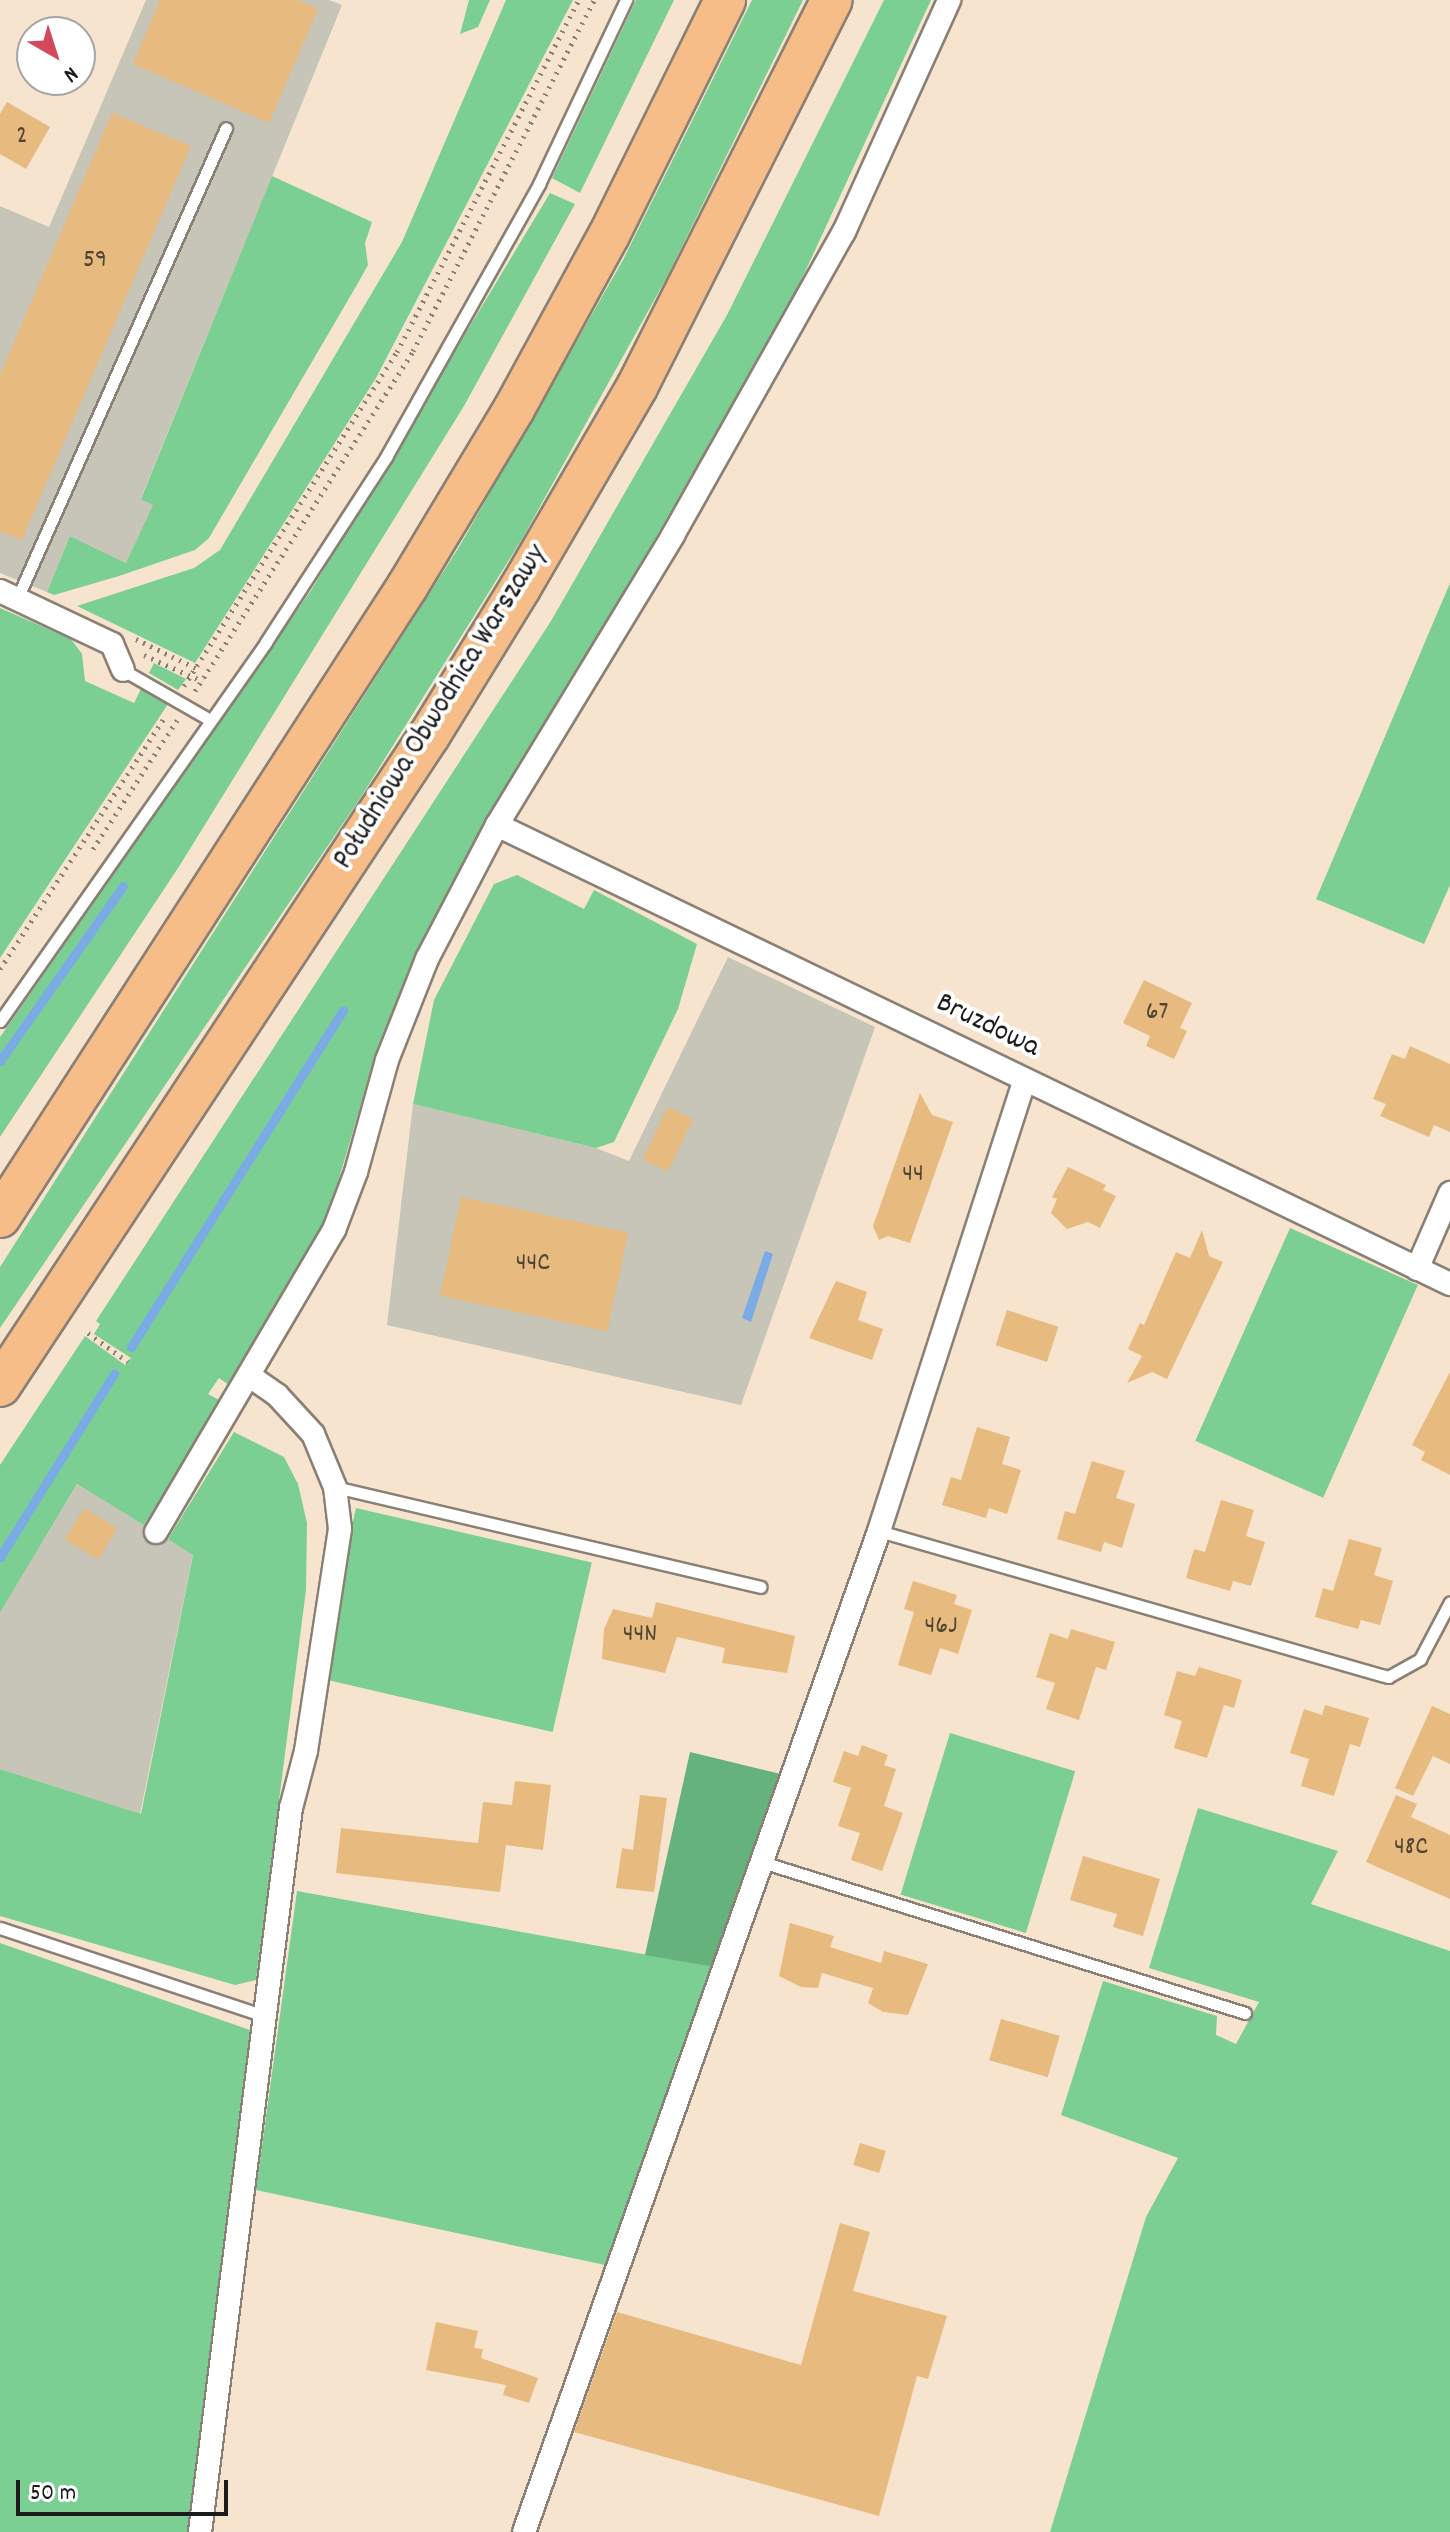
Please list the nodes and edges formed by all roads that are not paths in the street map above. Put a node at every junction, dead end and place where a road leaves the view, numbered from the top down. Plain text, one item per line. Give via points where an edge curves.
1 (626, 0) edge
2 (725, 0) edge
3 (832, 0) edge
4 (949, 0) edge
5 (226, 128) dead end
6 (8, 595) edge
7 (123, 670) joint
8 (210, 720) junction
9 (497, 825) junction
10 (0, 1021) edge
11 (1025, 1080) junction
12 (1450, 1193) edge
13 (0, 1217) edge
14 (1417, 1269) junction
15 (1450, 1284) edge
16 (250, 1376) junction
17 (0, 1386) edge
18 (335, 1487) junction
19 (879, 1531) junction
20 (156, 1532) dead end
21 (760, 1587) dead end
22 (1450, 1602) edge
23 (762, 1862) junction
24 (0, 1928) edge
25 (1245, 2013) dead end
26 (265, 2017) junction
27 (200, 2532) edge
28 (524, 2532) edge

1 - 8 lane via 539,184 475,303 386,457
2 - 13 highway via 609,235 514,409 407,587
3 - 17 highway, Południowa Obwodnica Warszawy via 637,387 520,588 429,736
4 - 9 street via 844,232 673,535
5 - 6 lane
6 - 7 street via 112,644
7 - 8 lane
8 - 10 lane
9 - 11 street, Bruzdowa
9 - 16 street via 405,1009 334,1230
11 - 14 street, Bruzdowa
11 - 19 street
12 - 14 street
14 - 15 street, Bruzdowa
16 - 18 street via 277,1395 313,1434
16 - 20 street
18 - 21 lane
18 - 26 street via 340,1529 336,1579 291,1808
19 - 22 lane via 1388,1677 1420,1659
19 - 23 street
23 - 25 lane
23 - 28 street
24 - 26 lane
26 - 27 street

